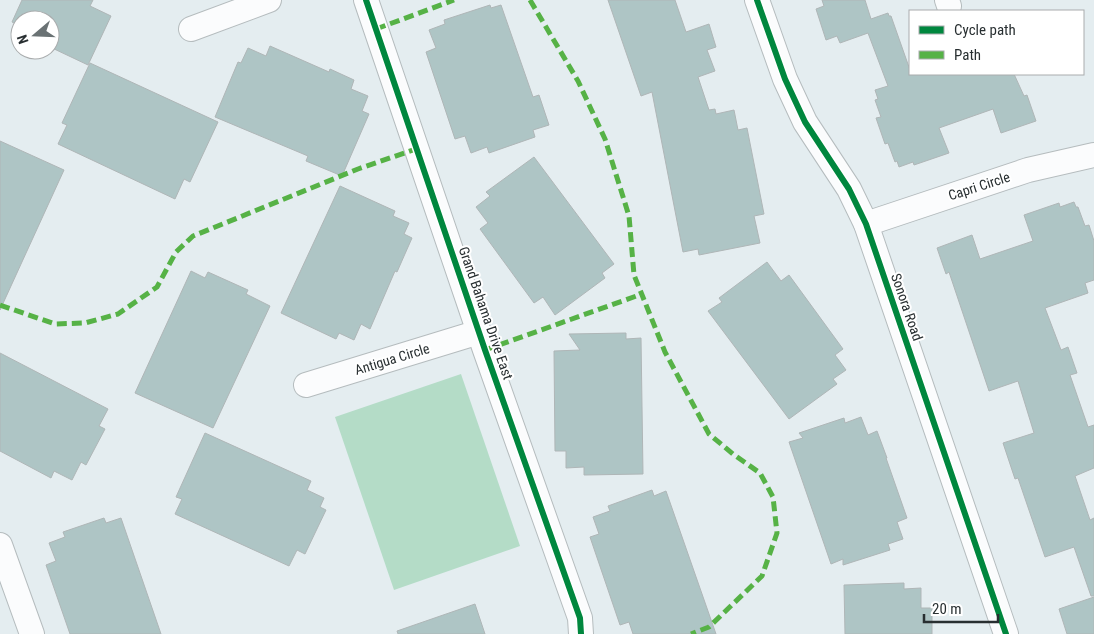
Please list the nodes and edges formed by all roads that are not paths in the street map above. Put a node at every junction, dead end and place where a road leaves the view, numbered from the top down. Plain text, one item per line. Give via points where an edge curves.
1 (269, 0) edge
2 (366, 0) edge
3 (757, 0) edge
4 (191, 29) dead end
5 (1094, 155) edge
6 (866, 224) junction
7 (479, 332) junction
8 (306, 385) dead end
9 (0, 544) edge
10 (32, 634) edge
11 (581, 634) edge
12 (1006, 634) edge

1 - 4 street
2 - 7 street, Grand Bahama Drive East
3 - 6 street, Sonora Road via 785,79 805,122 849,189
5 - 6 street, Capri Circle via 1028,170
6 - 12 street, Sonora Road
7 - 8 street, Antigua Circle
7 - 11 street, Grand Bahama Drive East via 580,618
9 - 10 street

